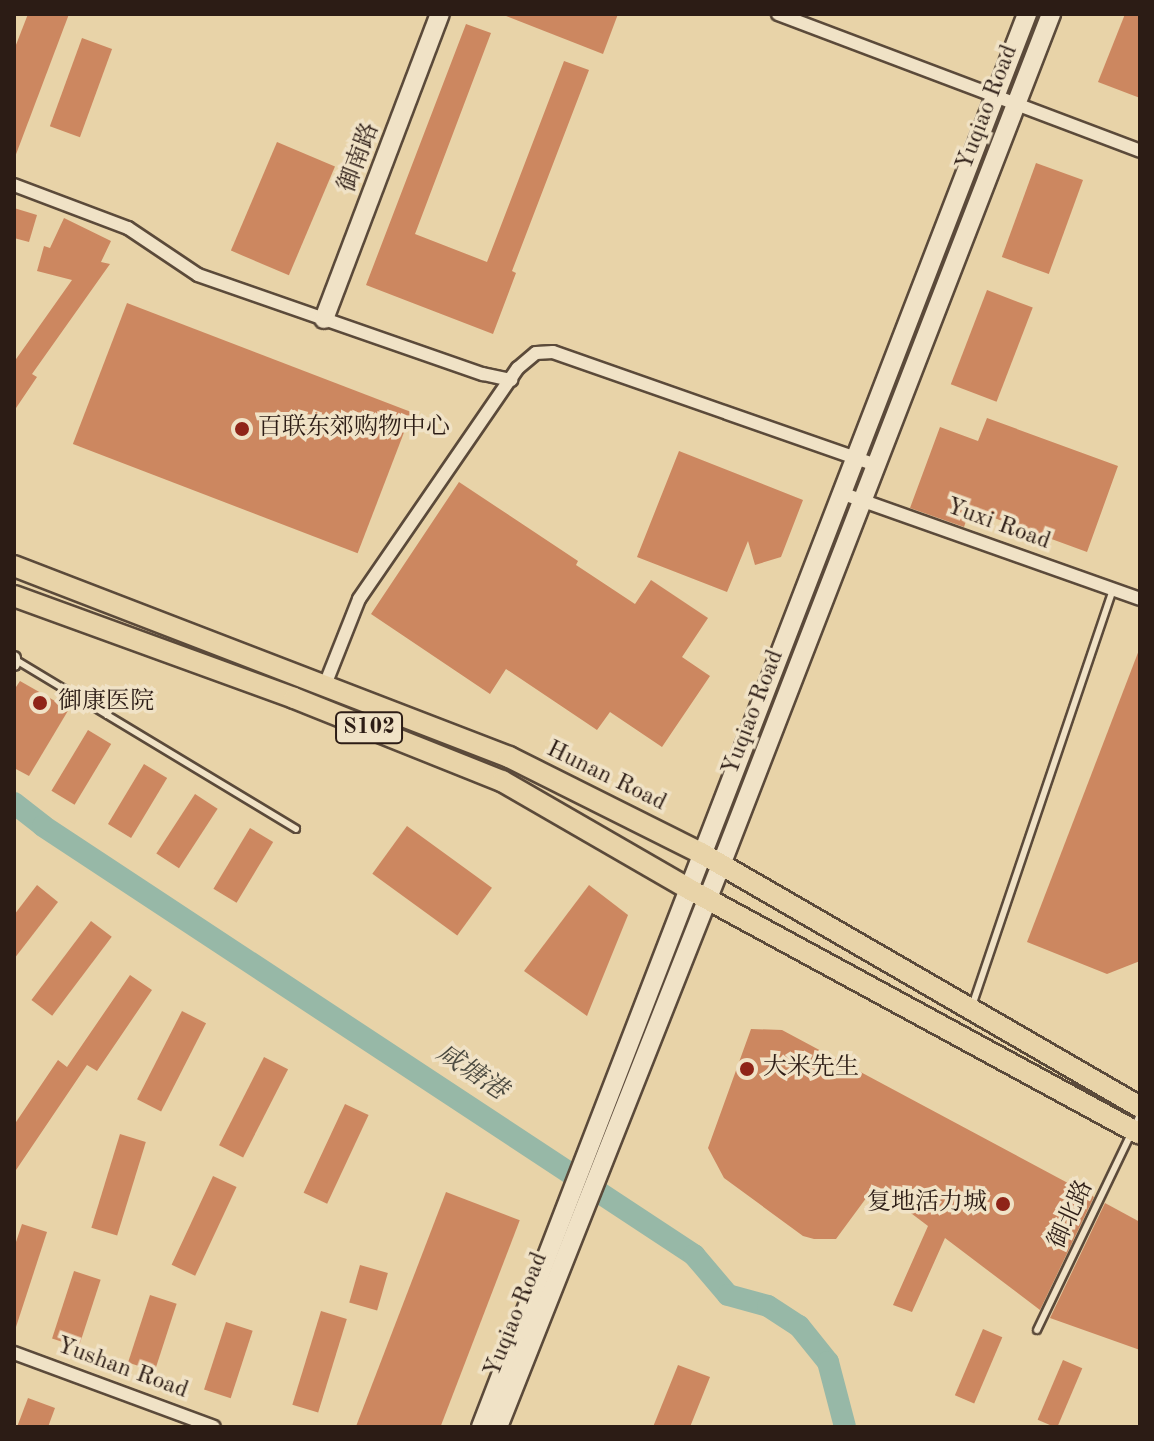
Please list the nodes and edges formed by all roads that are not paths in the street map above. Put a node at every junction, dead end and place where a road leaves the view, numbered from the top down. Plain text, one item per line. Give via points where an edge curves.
1 (440, 14) edge
2 (778, 14) edge
3 (1027, 14) edge
4 (1051, 14) edge
5 (994, 96) junction
6 (1015, 104) junction
7 (1140, 151) edge
8 (14, 185) edge
9 (324, 319) junction
10 (511, 380) junction
11 (856, 458) junction
12 (876, 465) junction
13 (841, 493) junction
14 (862, 500) junction
15 (14, 566) edge
16 (1113, 589) junction
17 (14, 596) edge
18 (1140, 599) edge
19 (15, 660) edge
20 (325, 685) junction
21 (296, 829) dead end
22 (701, 853) junction
23 (721, 865) junction
24 (687, 888) junction
25 (707, 896) junction
26 (970, 1010) junction
27 (1140, 1107) edge
28 (1137, 1126) edge
29 (605, 1135) junction
30 (568, 1229) junction
31 (1037, 1330) dead end
32 (14, 1353) edge
33 (214, 1427) edge
34 (481, 1427) edge
35 (498, 1427) edge

1 - 9 main road, 御南路
2 - 5 street
3 - 5 main road, Yuqiao Road
4 - 6 main road, Yuqiao Road
5 - 6 street
5 - 11 main road, Yuqiao Road
6 - 7 street
6 - 12 main road, Yuqiao Road
8 - 9 street via 128,228 198,275
9 - 10 street
10 - 11 street via 536,353 553,352
10 - 20 street via 359,599
11 - 12 street
11 - 13 main road, Yuqiao Road
12 - 14 main road, Yuqiao Road
13 - 14 street, Yuxi Road
13 - 22 main road, Yuqiao Road
14 - 16 street, Yuxi Road
14 - 23 main road, Yuqiao Road
15 - 20 main road, Hunan Road / S102
16 - 18 street, Yuxi Road
16 - 26 lane
17 - 24 main road, S102 via 502,781
19 - 21 lane
20 - 22 main road, Hunan Road / S102 via 509,757
22 - 23 main road, Hunan Road / S102
22 - 24 main road, Yuqiao Road
23 - 25 main road, Yuqiao Road
23 - 26 main road, Hunan Road / S102
24 - 25 main road, S102
24 - 29 main road, Yuqiao Road
25 - 28 main road, S102
25 - 29 main road, Yuqiao Road
26 - 27 main road, Hunan Road / S102
28 - 31 lane, 御北路
29 - 30 main road, Yuqiao Road
30 - 34 main road, Yuqiao Road
30 - 35 main road, Yuqiao Road
32 - 33 street, Yushan Road

